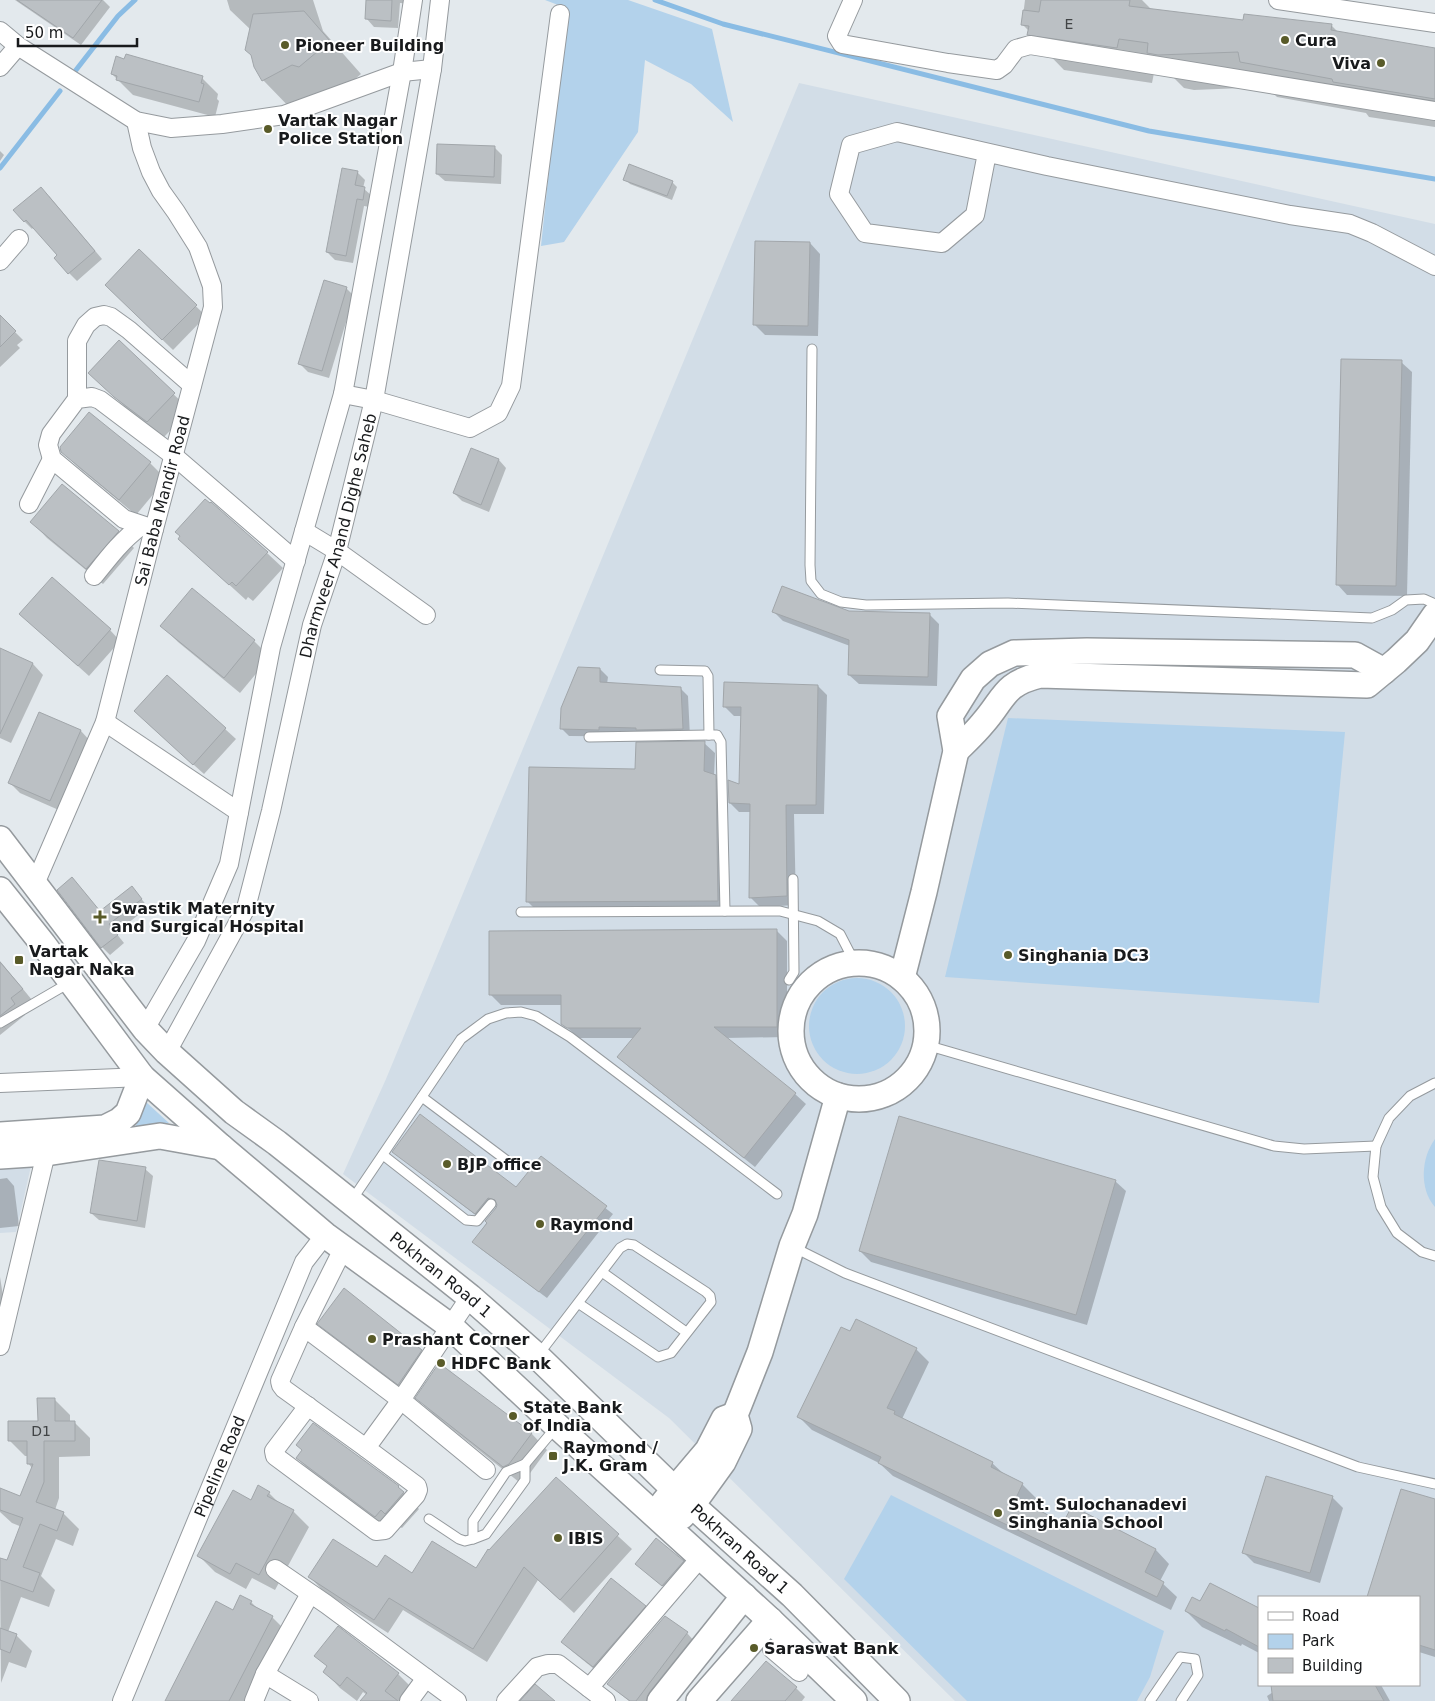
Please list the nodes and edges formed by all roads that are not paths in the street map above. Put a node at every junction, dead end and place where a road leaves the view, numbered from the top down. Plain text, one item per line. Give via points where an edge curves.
1 (413, 0) edge
2 (440, 0) edge
3 (852, 0) edge
4 (1278, 0) edge
5 (560, 14) dead end
6 (1435, 24) edge
7 (0, 31) edge
8 (18, 46) junction
9 (0, 67) edge
10 (432, 68) junction
11 (402, 72) junction
12 (1435, 111) edge
13 (136, 121) junction
14 (987, 153) junction
15 (19, 239) dead end
16 (0, 261) edge
17 (1435, 266) edge
18 (812, 349) dead end
19 (192, 386) junction
20 (343, 394) junction
21 (78, 399) junction
22 (374, 400) junction
23 (174, 456) junction
24 (52, 459) junction
25 (29, 504) dead end
26 (148, 527) junction
27 (304, 532) junction
28 (337, 551) junction
29 (296, 561) junction
30 (94, 576) dead end
31 (1435, 604) edge
32 (1435, 615) edge
33 (426, 616) dead end
34 (660, 670) dead end
35 (1384, 671) junction
36 (105, 722) junction
37 (709, 735) junction
38 (589, 736) dead end
39 (956, 751) junction
40 (239, 812) junction
41 (0, 839) edge
42 (793, 879) dead end
43 (34, 884) junction
44 (0, 890) edge
45 (725, 911) junction
46 (521, 912) dead end
47 (794, 914) junction
48 (855, 963) junction
49 (902, 978) junction
50 (789, 980) dead end
51 (71, 982) junction
52 (0, 1023) edge
53 (145, 1029) junction
54 (926, 1045) junction
55 (167, 1052) junction
56 (142, 1077) junction
57 (0, 1083) edge
58 (1435, 1083) edge
59 (838, 1096) junction
60 (422, 1097) junction
61 (0, 1135) edge
62 (46, 1143) junction
63 (1376, 1146) junction
64 (221, 1148) junction
65 (382, 1155) junction
66 (0, 1156) edge
67 (506, 1160) dead end
68 (777, 1194) dead end
69 (342, 1197) junction
70 (491, 1204) dead end
71 (328, 1238) junction
72 (792, 1246) junction
73 (1435, 1256) edge
74 (602, 1272) junction
75 (470, 1297) junction
76 (578, 1303) junction
77 (5, 1305) edge
78 (450, 1326) junction
79 (304, 1327) junction
80 (686, 1332) junction
81 (0, 1346) edge
82 (537, 1356) junction
83 (401, 1400) junction
84 (308, 1406) junction
85 (557, 1426) junction
86 (366, 1448) junction
87 (526, 1464) junction
88 (486, 1470) dead end
89 (1435, 1484) edge
90 (684, 1497) junction
91 (429, 1519) dead end
92 (662, 1521) junction
93 (473, 1539) junction
94 (701, 1557) junction
95 (275, 1569) dead end
96 (310, 1594) junction
97 (744, 1596) junction
98 (770, 1620) junction
99 (772, 1649) dead end
100 (802, 1669) junction
101 (264, 1674) junction
102 (426, 1678) junction
103 (589, 1688) junction
104 (122, 1701) edge
105 (254, 1701) edge
106 (309, 1701) edge
107 (409, 1701) edge
108 (457, 1701) edge
109 (506, 1701) edge
110 (606, 1701) edge
111 (660, 1701) edge
112 (699, 1701) edge
113 (854, 1701) edge
114 (897, 1701) edge
115 (1150, 1701) edge
116 (1181, 1701) edge

1 - 11 street, Dharmveer Anand Dighe Saheb
2 - 10 street, Dharmveer Anand Dighe Saheb
3 - 12 street via 837,36 842,44 997,70 1016,49 1030,45
4 - 6 street
5 - 22 street via 512,386 498,413 470,428
7 - 8 street
8 - 9 street
8 - 13 street
10 - 11 street
10 - 22 street, Dharmveer Anand Dighe Saheb
11 - 13 street via 284,115 171,128
11 - 20 street, Dharmveer Anand Dighe Saheb
13 - 19 street, Sai Baba Mandir Road via 151,172 198,247 212,286 213,308
14 - 14 street via 897,132 851,146 839,194 865,233 942,243 975,215
14 - 17 street via 1280,213 1350,224
15 - 16 street
18 - 31 lane via 810,564 811,581 821,594 842,602 866,605 1008,603 1372,618 1406,600
19 - 21 street via 129,330 104,315 95,317 86,325 78,341
19 - 23 street, Sai Baba Mandir Road
20 - 22 street
20 - 27 street, Dharmveer Anand Dighe Saheb
21 - 23 street via 92,397 100,400
21 - 24 street via 50,434 48,445
22 - 28 street, Dharmveer Anand Dighe Saheb
23 - 26 street, Sai Baba Mandir Road
23 - 29 street
24 - 25 street
24 - 26 street via 124,519
26 - 30 street via 126,537
26 - 36 street, Sai Baba Mandir Road
27 - 28 street
27 - 29 street, Dharmveer Anand Dighe Saheb
28 - 33 street
28 - 55 street, Dharmveer Anand Dighe Saheb via 312,625 246,908
29 - 40 street, Dharmveer Anand Dighe Saheb via 271,647
32 - 35 street via 1417,641
34 - 37 lane via 705,671 708,676
35 - 39 street via 1366,685 1040,675 1011,687
35 - 39 street via 1355,655 1014,652 990,664 973,679 950,716
36 - 40 street
36 - 43 street, Sai Baba Mandir Road
37 - 38 lane
37 - 45 lane via 722,742
39 - 49 street
40 - 53 street, Dharmveer Anand Dighe Saheb via 229,864 196,941
41 - 43 street, Pokhran Road 1
42 - 47 lane
43 - 53 street, Pokhran Road 1
44 - 51 street, Pokhran Road 1
45 - 46 lane
45 - 47 lane
47 - 48 lane via 818,921 840,934
47 - 50 lane via 794,972
48 - 49 street via 880,966
48 - 59 street via 830,969 810,984 792,1016 792,1041 800,1065 816,1084
49 - 54 street via 924,1008
51 - 52 lane
51 - 56 street, Pokhran Road 1
53 - 55 street, Pokhran Road 1
54 - 59 street via 912,1073 888,1093 863,1099
54 - 63 lane via 1274,1146 1304,1149
55 - 69 street, Pokhran Road 1 via 234,1112
56 - 57 street
56 - 62 street via 128,1113 119,1121 105,1128
56 - 64 street, Pokhran Road 1
58 - 63 lane via 1410,1096 1389,1118
59 - 72 street via 805,1214
60 - 65 lane
60 - 67 lane
60 - 68 lane via 461,1039 488,1019 521,1012 536,1016 570,1037
61 - 62 street
62 - 64 street via 160,1136
62 - 66 street
62 - 77 street
63 - 73 lane via 1373,1177 1380,1206 1398,1233 1422,1252
64 - 71 street, Pokhran Road 1
65 - 69 lane
65 - 70 lane via 466,1220 477,1221
69 - 75 street, Pokhran Road 1
71 - 78 street, Pokhran Road 1
71 - 79 street
71 - 104 street, Pipeline Road via 304,1262
72 - 89 lane via 846,1273 1358,1467
72 - 90 street via 760,1352 736,1415 724,1419
74 - 76 lane
74 - 80 lane
74 - 80 lane via 620,1248 634,1245 706,1292 710,1302
75 - 78 street
75 - 82 street, Pokhran Road 1
76 - 80 lane via 658,1358 671,1352
76 - 82 lane
77 - 81 street
78 - 83 street
78 - 85 street, Pokhran Road 1
79 - 83 street
79 - 84 street via 280,1381 284,1389
82 - 90 street, Pokhran Road 1
83 - 86 street
83 - 88 street
84 - 86 street
84 - 86 street via 274,1451 274,1456 380,1532 418,1490
85 - 87 lane
85 - 92 street, Pokhran Road 1
87 - 93 lane via 525,1480 486,1534
87 - 93 lane via 506,1472 473,1521
90 - 92 street
90 - 114 street, Pokhran Road 1 via 792,1595
91 - 93 lane via 459,1539
92 - 94 street, Pokhran Road 1
94 - 97 street, Pokhran Road 1
94 - 103 street
95 - 96 street
96 - 101 street
96 - 102 street
97 - 98 street, Pokhran Road 1
97 - 111 street
98 - 100 street, Pokhran Road 1
98 - 112 street
99 - 100 street
100 - 113 street, Pokhran Road 1
101 - 105 street
101 - 106 street
102 - 107 street
102 - 108 street
103 - 109 street via 558,1664 548,1664 537,1667
103 - 110 street
115 - 116 lane via 1180,1657 1195,1660 1198,1675

